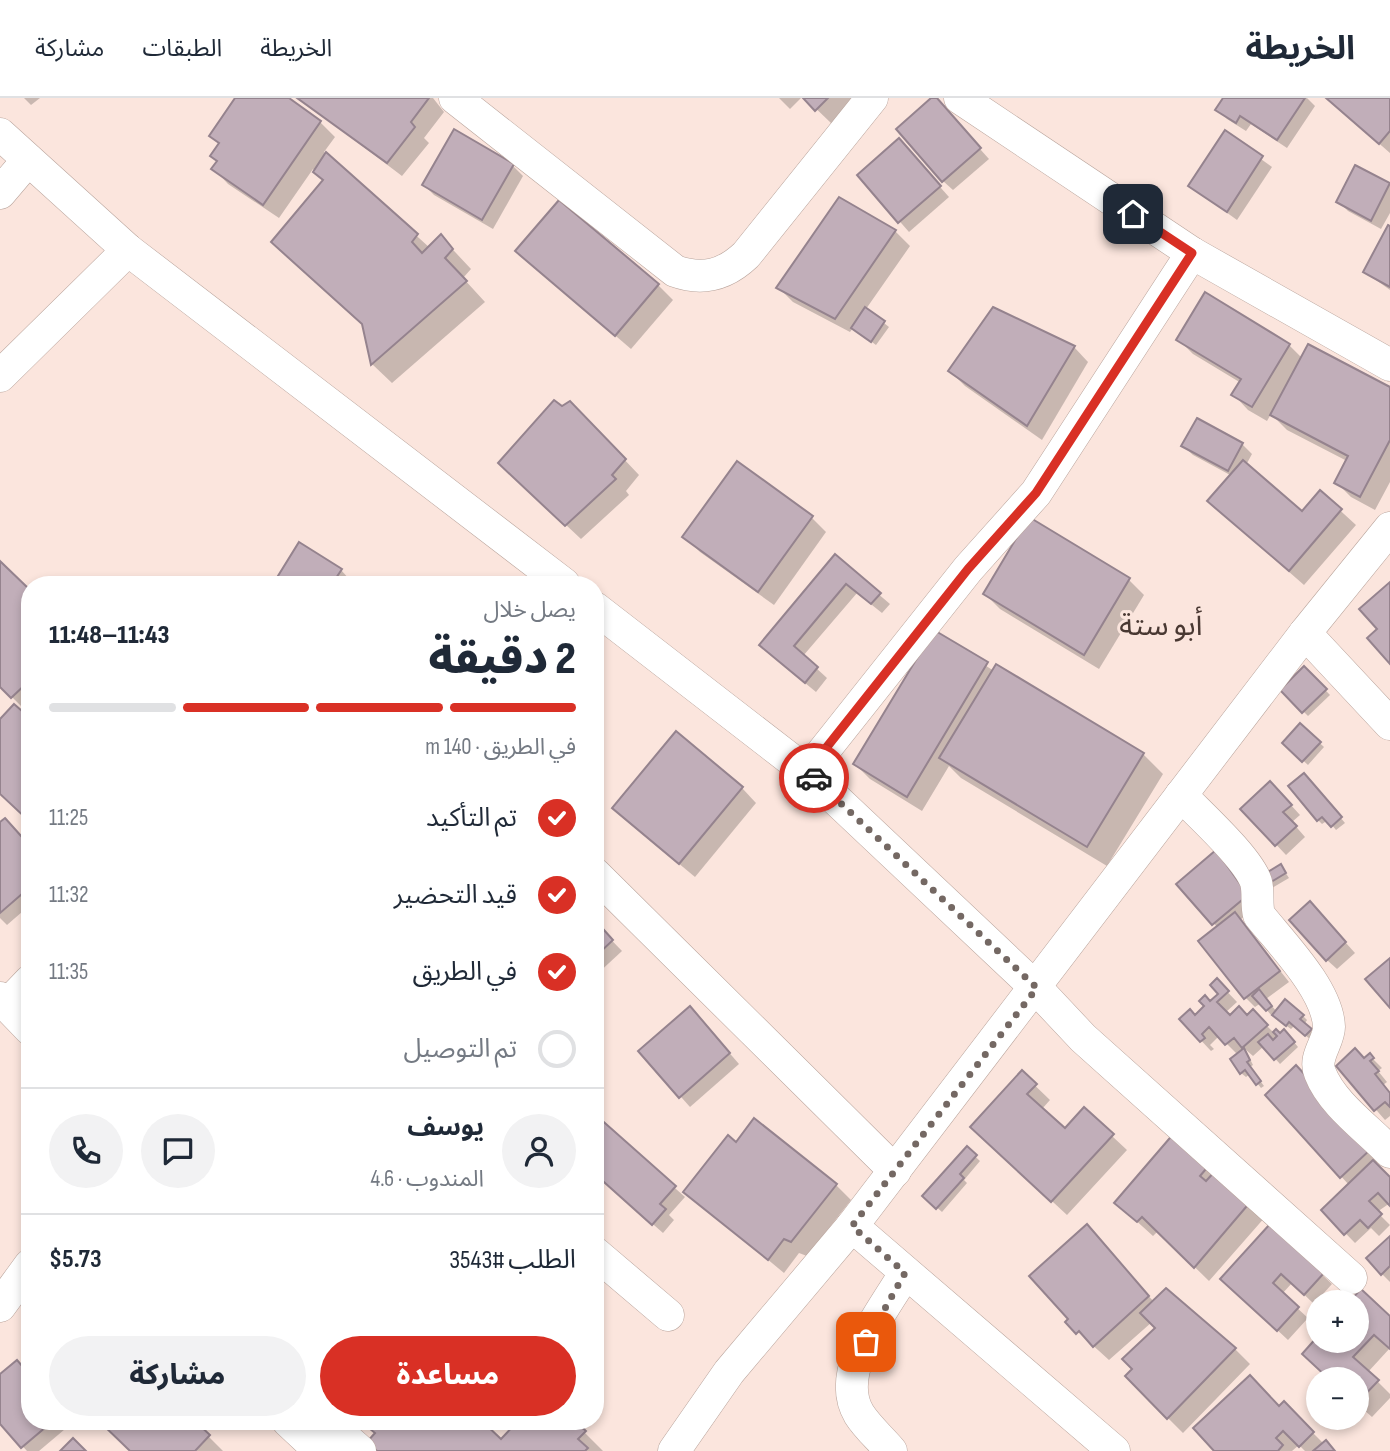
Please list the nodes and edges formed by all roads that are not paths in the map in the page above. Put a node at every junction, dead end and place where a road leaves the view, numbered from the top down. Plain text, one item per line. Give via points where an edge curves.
1 (872, 98) edge
2 (960, 98) edge
3 (473, 103) edge
4 (995, 108) edge
5 (0, 134) edge
6 (28, 160) junction
7 (0, 193) edge
8 (128, 250) junction
9 (1192, 253) junction
10 (1390, 365) edge
11 (0, 376) edge
12 (1390, 528) edge
13 (554, 576) edge
14 (604, 615) edge
15 (1305, 633) junction
16 (1390, 724) edge
17 (807, 772) junction
18 (1181, 795) junction
19 (604, 883) edge
20 (21, 988) edge
21 (1037, 988) junction
22 (4, 1002) edge
23 (21, 1020) edge
24 (1390, 1152) edge
25 (895, 1171) junction
26 (852, 1226) junction
27 (604, 1261) edge
28 (905, 1273) junction
29 (21, 1277) edge
30 (1351, 1278) dead end
31 (0, 1306) edge
32 (668, 1315) dead end
33 (298, 1430) edge
34 (336, 1430) edge
35 (320, 1451) edge
36 (360, 1451) edge
37 (674, 1451) edge
38 (891, 1451) edge
39 (1114, 1451) edge

1 - 3 street via 746,255 726,271 700,277 676,271
2 - 4 street
4 - 9 street
5 - 6 street
6 - 7 street
6 - 8 street
8 - 11 street
8 - 13 street
9 - 10 street
9 - 17 street via 1036,493 968,569
12 - 15 street
14 - 17 street
15 - 16 street
15 - 18 street
17 - 21 street
18 - 21 street
18 - 24 street via 1251,871 1259,915 1314,985 1327,1012 1329,1028 1318,1069 1327,1089
19 - 25 street
20 - 22 street
21 - 25 street
21 - 30 street via 1083,1038
22 - 23 street
25 - 26 street
26 - 28 street
26 - 37 street via 729,1372
27 - 32 street
28 - 38 street via 852,1366 851,1393 859,1414
28 - 39 street
29 - 31 street
33 - 35 street
34 - 36 street

